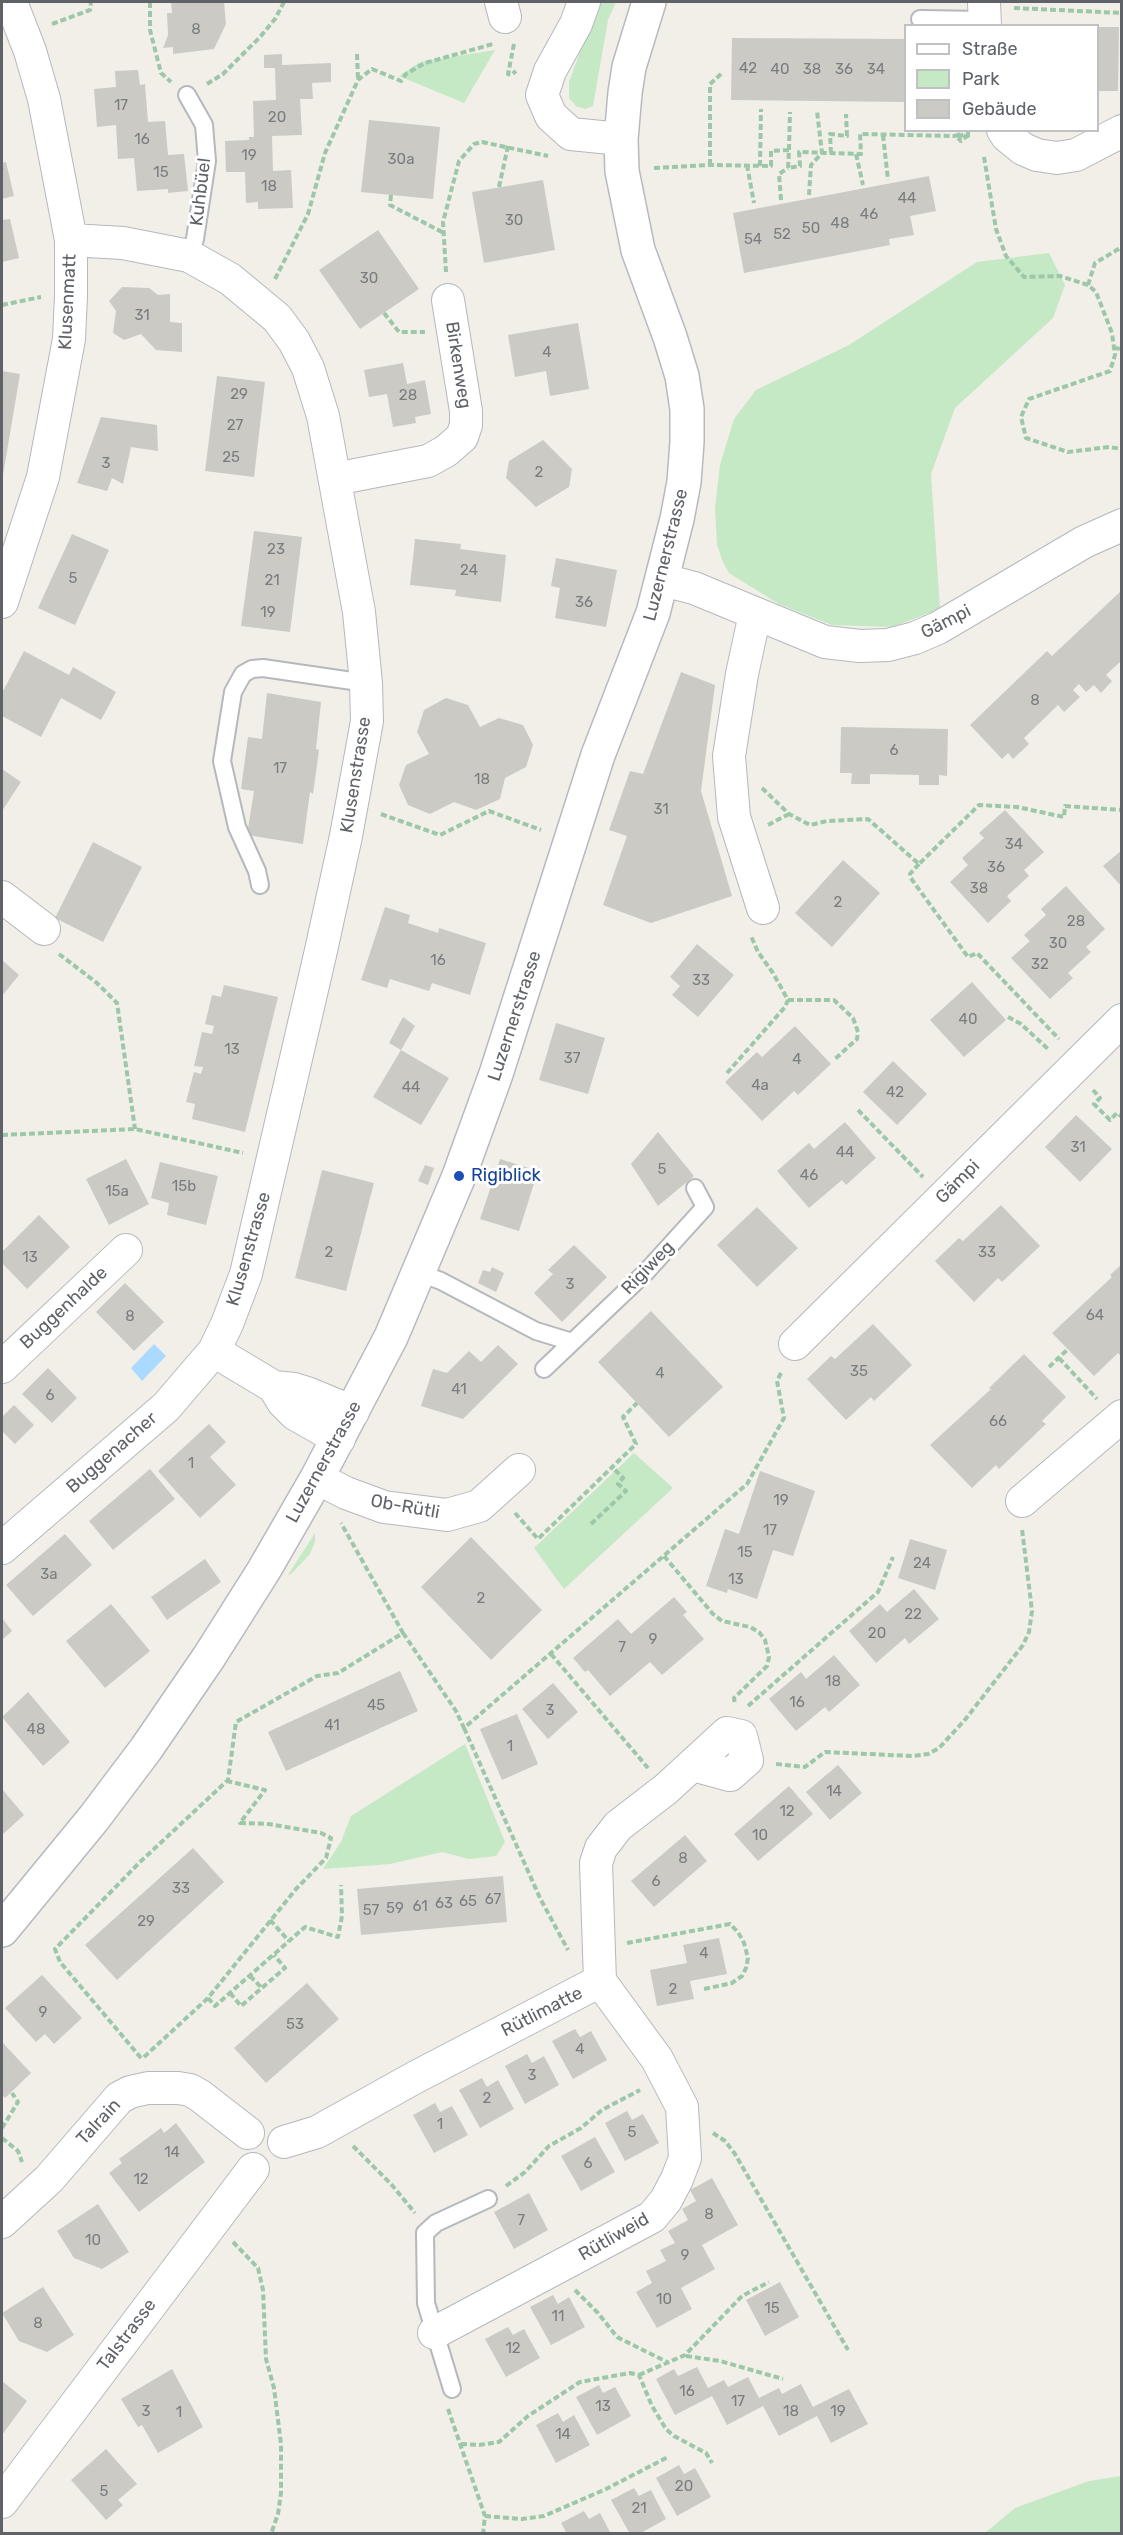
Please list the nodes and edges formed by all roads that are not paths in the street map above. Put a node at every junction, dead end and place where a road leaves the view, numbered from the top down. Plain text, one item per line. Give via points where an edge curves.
1 (11, 2) edge
2 (584, 2) edge
3 (649, 2) edge
4 (990, 14) edge
5 (920, 19) dead end
6 (187, 95) road end
7 (1122, 131) edge
8 (621, 139) junction
9 (987, 141) edge
10 (71, 240) junction
11 (189, 256) junction
12 (450, 313) road end
13 (335, 479) junction
14 (1122, 525) edge
15 (663, 580) junction
16 (2, 603) edge
17 (755, 614) junction
18 (366, 683) junction
19 (260, 885) dead end
20 (2, 897) edge
21 (763, 908) road end
22 (44, 929) road end
23 (1122, 1020) edge
24 (695, 1188) dead end
25 (126, 1250) dead end
26 (420, 1273) junction
27 (572, 1342) junction
28 (795, 1344) road end
29 (214, 1350) junction
30 (2, 1367) edge
31 (544, 1369) dead end
32 (1119, 1419) edge
33 (346, 1426) junction
34 (519, 1470) dead end
35 (317, 1478) junction
36 (1022, 1501) road end
37 (2, 1548) edge
38 (693, 1765) junction
39 (2, 1930) edge
40 (600, 1981) junction
41 (248, 2133) junction
42 (284, 2142) junction
43 (253, 2169) junction
44 (488, 2199) road end
45 (2, 2223) edge
46 (434, 2333) junction
47 (452, 2389) road end
48 (2, 2502) edge

1 - 10 street, Klusenmatt via 45,99
2 - 8 street via 542,95 551,116 571,134
3 - 8 main road, Luzernerstrasse via 629,67
4 - 5 lane
6 - 11 lane, Kuhbüel via 204,125 207,161
7 - 9 street via 1076,155 1056,158 1037,155 1007,136
8 - 15 main road, Luzernerstrasse via 631,225 682,376 687,409 684,482
10 - 11 street, Klusenstrasse via 123,243
10 - 16 street, Klusenmatt via 69,339 52,434 43,477
11 - 13 street, Klusenstrasse via 256,299 294,341 308,368 323,416
12 - 13 street, Birkenweg via 466,411 462,437 428,461
13 - 18 street, Klusenstrasse via 356,588
14 - 17 street, Gämpi via 1084,542 938,628 903,642 860,646 825,642
15 - 17 street, Gämpi via 694,588
15 - 26 main road, Luzernerstrasse via 638,656 598,755 496,1074
17 - 21 street via 729,754 734,817
18 - 19 lane via 263,668 243,674 233,692 222,761 237,827
18 - 29 street, Klusenstrasse via 367,721 346,836 273,1160 246,1274
20 - 22 street
23 - 28 street, Gämpi via 1067,1063 954,1186
24 - 27 lane, Rigiweg via 705,1207 646,1272
25 - 30 street, Buggenhalde
26 - 27 lane via 536,1331
26 - 33 main road, Luzernerstrasse
27 - 31 lane, Rigiweg
29 - 33 street via 274,1387 295,1414
29 - 37 street, Buggenacher via 166,1407
32 - 36 street
33 - 35 main road, Luzernerstrasse
34 - 35 street, Ob-Rütli via 479,1506 447,1515 384,1507
35 - 39 main road, Luzernerstrasse via 246,1599 146,1749
38 - 38 street, Rütlimatte via 732,1725 741,1736 747,1760 730,1775
38 - 40 street, Rütlimatte via 618,1826 601,1848 596,1863
40 - 42 street, Rütlimatte via 317,2132
40 - 46 street, Rütliweid via 657,2060 682,2107 685,2158 666,2200 652,2217
41 - 42 street via 269,2128
41 - 43 street via 241,2148
41 - 45 street, Talrain via 190,2090 148,2088 130,2092 119,2098 49,2179
42 - 43 street via 284,2157 274,2168
43 - 48 street, Talstrasse
44 - 46 lane via 436,2223 424,2233 426,2303
46 - 47 lane

